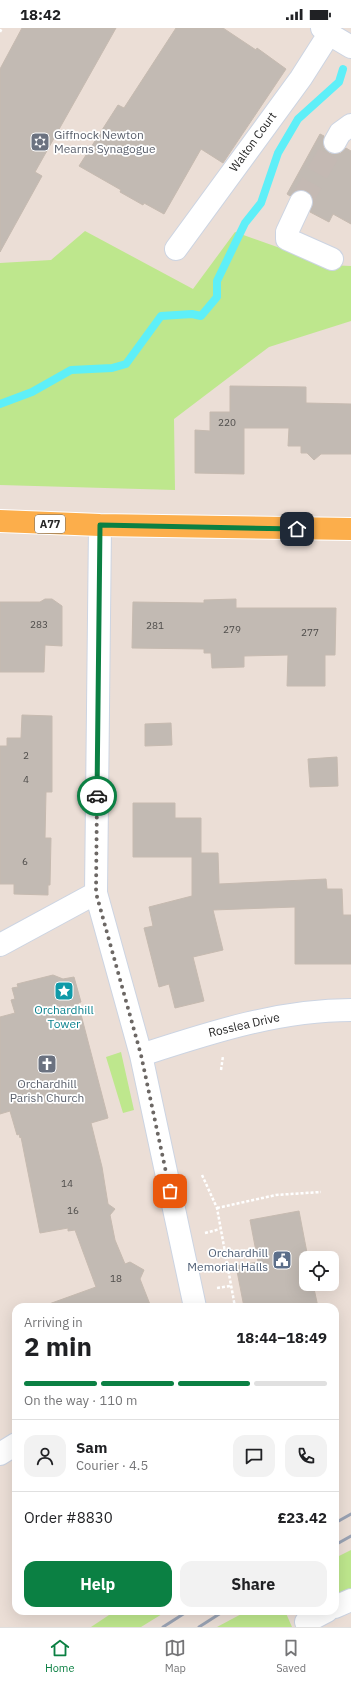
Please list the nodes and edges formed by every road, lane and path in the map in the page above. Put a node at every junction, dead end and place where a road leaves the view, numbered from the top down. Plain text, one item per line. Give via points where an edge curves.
1 (2, 28) edge
2 (326, 31) edge
3 (0, 32) edge
4 (351, 47) edge
5 (351, 125) edge
6 (335, 142) tunnel mouth
7 (301, 202) tunnel mouth
8 (176, 249) dead end
9 (332, 259) dead end
10 (0, 521) edge
11 (100, 525) junction
12 (351, 529) edge
13 (96, 893) junction
14 (0, 944) edge
15 (351, 1010) edge
16 (141, 1055) junction
17 (202, 1175) dead end
18 (321, 1192) dead end
19 (217, 1208) junction
20 (194, 1303) edge
21 (234, 1303) edge
22 (12, 1446) edge
23 (0, 1454) edge
24 (351, 1600) edge
25 (339, 1605) edge
26 (317, 1615) edge
27 (305, 1620) edge

1 - 3 path
2 - 4 street
2 - 8 street, Walton Court via 300,78
5 - 6 street via 340,133
7 - 9 street via 287,232 287,239
10 - 11 main road, A77
11 - 12 main road, A77
11 - 13 street
13 - 14 street
13 - 16 street
15 - 16 street, Rosslea Drive via 295,1014 229,1027
16 - 20 street
17 - 19 path
18 - 19 path via 276,1195
19 - 21 path
22 - 23 street
24 - 25 street
26 - 27 street

